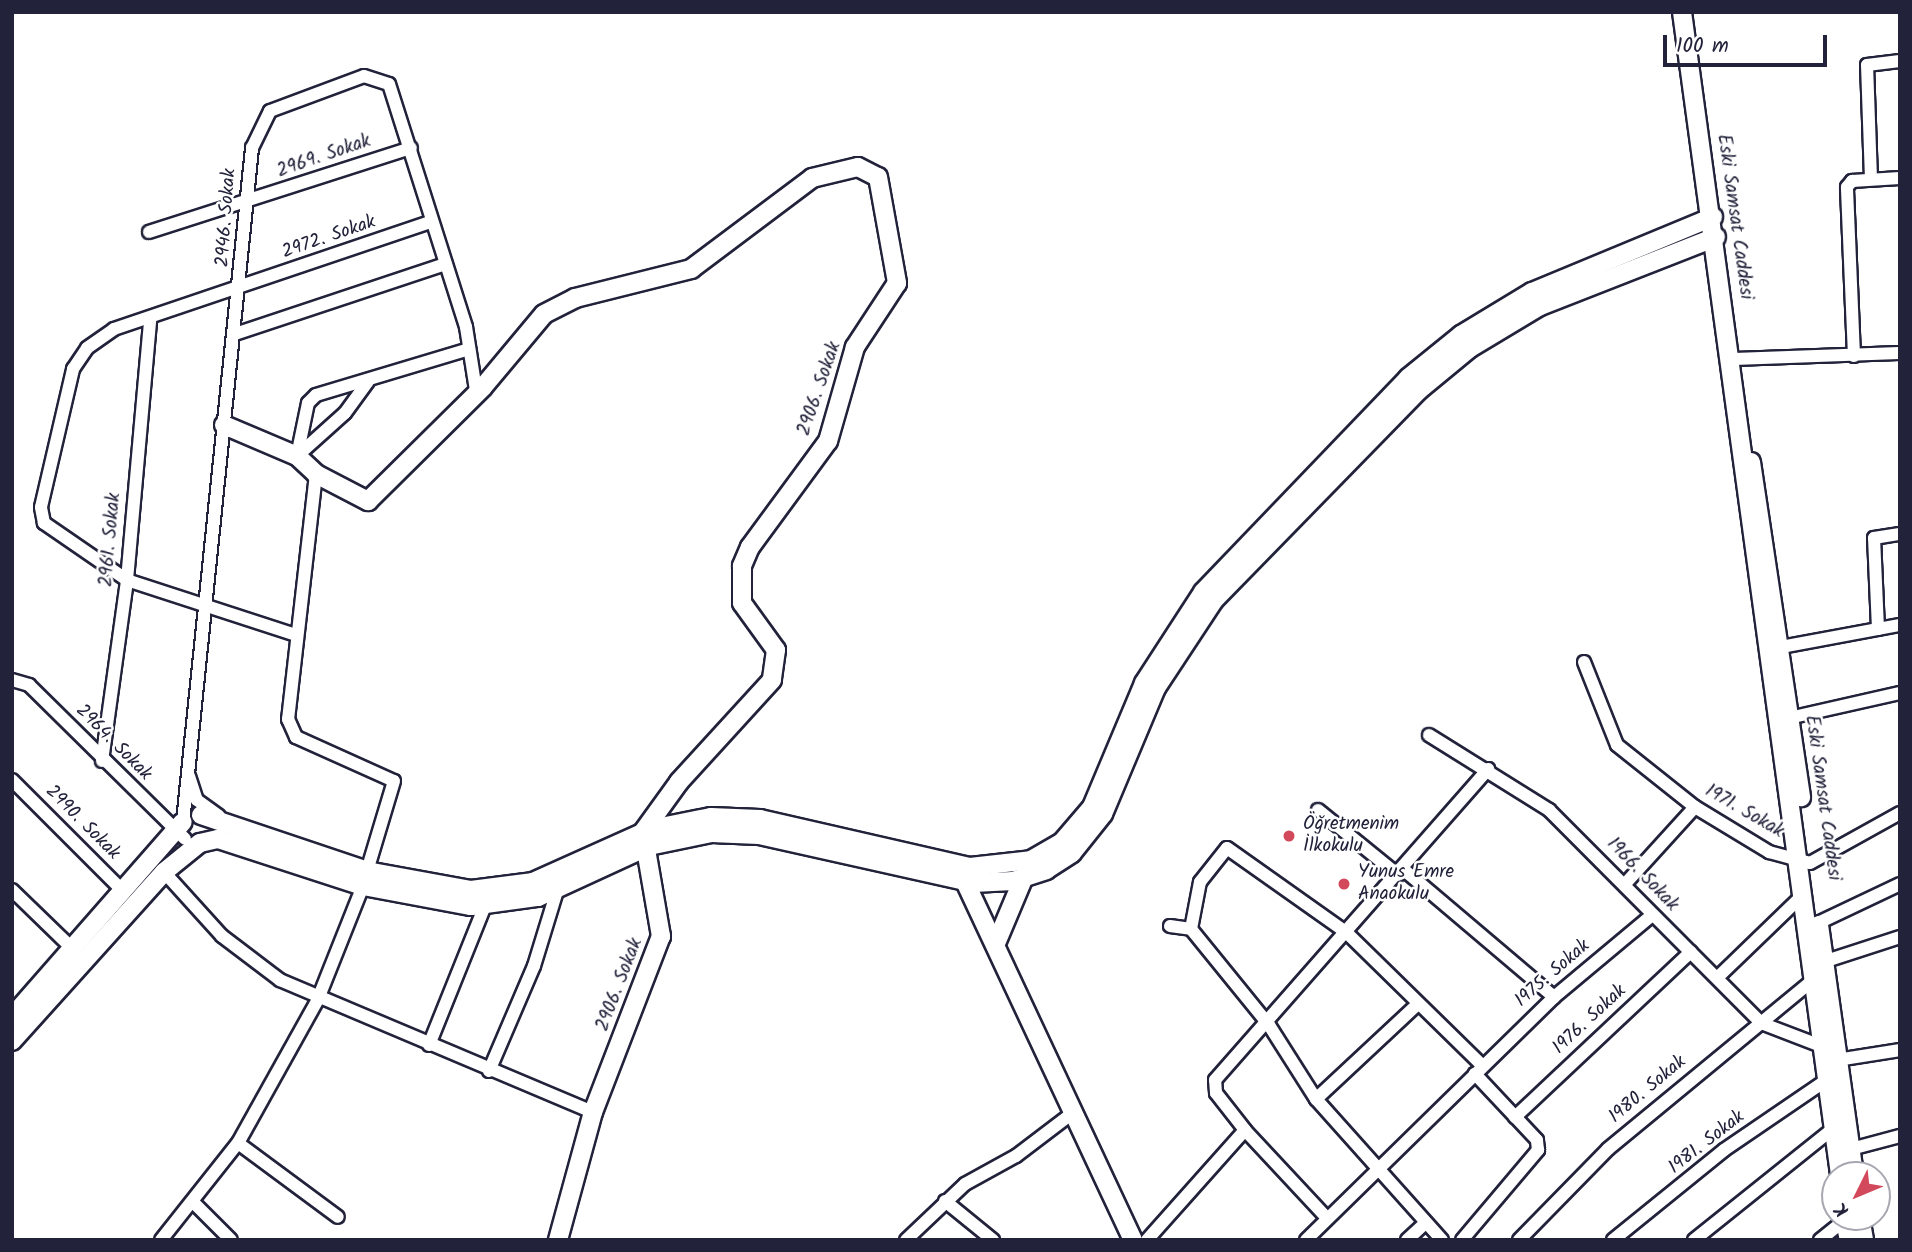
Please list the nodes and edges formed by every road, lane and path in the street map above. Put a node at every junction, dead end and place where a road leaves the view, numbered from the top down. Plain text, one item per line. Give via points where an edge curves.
1 (1682, 12) edge
2 (1900, 61) edge
3 (411, 148) junction
4 (1900, 178) edge
5 (1871, 179) junction
6 (249, 203) junction
7 (1713, 217) junction
8 (430, 222) junction
9 (149, 232) dead end
10 (1716, 237) junction
11 (446, 264) junction
12 (241, 289) junction
13 (150, 321) junction
14 (235, 334) junction
15 (469, 349) junction
16 (1900, 353) edge
17 (1854, 356) junction
18 (1733, 359) junction
19 (368, 381) junction
20 (476, 390) junction
21 (224, 425) junction
22 (1742, 428) junction
23 (297, 456) junction
24 (316, 474) junction
25 (1900, 534) edge
26 (127, 580) junction
27 (204, 604) junction
28 (1900, 625) edge
29 (1878, 629) junction
30 (296, 635) junction
31 (1781, 647) junction
32 (1584, 663) dead end
33 (12, 680) edge
34 (1900, 693) edge
35 (1789, 718) junction
36 (1429, 735) dead end
37 (102, 761) junction
38 (1488, 769) junction
39 (189, 776) junction
40 (12, 780) edge
41 (199, 807) junction
42 (1695, 807) junction
43 (1318, 810) dead end
44 (1900, 813) edge
45 (186, 833) junction
46 (643, 841) junction
47 (1805, 863) junction
48 (164, 872) junction
49 (958, 872) junction
50 (1401, 872) junction
51 (365, 878) junction
52 (1023, 879) junction
53 (1625, 884) junction
54 (1900, 884) edge
55 (12, 890) edge
56 (557, 891) junction
57 (124, 892) junction
58 (1804, 894) junction
59 (485, 906) junction
60 (1652, 915) junction
61 (1818, 923) junction
62 (1170, 926) dead end
63 (1191, 929) junction
64 (1347, 933) junction
65 (1900, 937) edge
66 (997, 941) junction
67 (74, 950) junction
68 (1691, 952) junction
69 (1823, 962) junction
70 (1718, 977) junction
71 (1812, 981) junction
72 (1554, 997) junction
73 (318, 999) junction
74 (1418, 1004) junction
75 (15, 1009) edge
76 (1761, 1023) junction
77 (1269, 1025) junction
78 (12, 1041) edge
79 (429, 1045) junction
80 (1821, 1046) junction
81 (1900, 1051) edge
82 (1837, 1060) junction
83 (1478, 1069) junction
84 (489, 1071) junction
85 (1828, 1079) junction
86 (1316, 1099) junction
87 (1075, 1111) junction
88 (593, 1112) junction
89 (1515, 1117) junction
90 (1835, 1127) junction
91 (1245, 1130) junction
92 (1900, 1136) edge
93 (238, 1143) junction
94 (1851, 1149) junction
95 (1839, 1161) edge
96 (1852, 1161) edge
97 (1375, 1170) junction
98 (946, 1201) junction
99 (194, 1203) junction
100 (338, 1217) dead end
101 (1326, 1217) junction
102 (1424, 1224) junction
103 (161, 1240) edge
104 (231, 1240) edge
105 (558, 1240) edge
106 (905, 1240) edge
107 (993, 1240) edge
108 (1133, 1240) edge
109 (1147, 1240) edge
110 (1306, 1240) edge
111 (1407, 1240) edge
112 (1442, 1240) edge
113 (1462, 1240) edge
114 (1518, 1240) edge
115 (1613, 1240) edge
116 (1695, 1240) edge

1 - 7 street, Eski Samsat Caddesi
2 - 5 street via 1867,65
3 - 6 street, 2969. Sokak
3 - 6 street, 2946. Sokak via 394,94 382,79 365,76 295,98 270,111 256,133
3 - 8 street, 2946. Sokak
4 - 5 street
5 - 17 street via 1852,181 1846,194
6 - 9 street, 2969. Sokak
6 - 12 street, 2946. Sokak
7 - 10 street, Eski Samsat Caddesi
7 - 49 street via 1532,292 1461,335 1416,371 1194,604 1144,683 1091,807 1073,831 1023,863
8 - 11 street, 2946. Sokak
8 - 12 street, 2972. Sokak
10 - 18 street, Eski Samsat Caddesi
10 - 52 street via 1540,306 1470,348 1419,390 1223,589 1156,688 1094,828 1059,863
11 - 14 street
11 - 15 street, 2946. Sokak
12 - 13 street, 2972. Sokak
12 - 14 street, 2946. Sokak
13 - 26 street, 2961. Sokak
13 - 26 street, 2972. Sokak via 114,329 79,356 41,507 51,530
14 - 21 street, 2946. Sokak
15 - 19 street
15 - 20 street, 2946. Sokak
16 - 17 street
17 - 18 street
18 - 22 street, Eski Samsat Caddesi
19 - 23 street via 345,413
19 - 23 street via 309,400
20 - 24 street, 2906. Sokak via 369,501
20 - 46 street, 2906. Sokak via 544,314 575,298 691,269 739,238 811,178 858,167 878,177 897,283 855,347 828,441 750,547 742,566 742,603 776,650 775,675 679,782
21 - 23 street, 2906. Sokak
21 - 27 street, 2946. Sokak
22 - 31 street, Eski Samsat Caddesi via 1757,487
22 - 47 street, Eski Samsat Caddesi via 1744,488
23 - 24 street, 2906. Sokak
24 - 30 street
25 - 29 street via 1874,538
26 - 27 street, 2972. Sokak
26 - 37 street, 2961. Sokak
27 - 30 street, 2972. Sokak
27 - 39 street, 2946. Sokak
28 - 29 street
29 - 31 street
30 - 51 street via 290,670 291,732 390,775 396,784
31 - 35 street, Eski Samsat Caddesi
32 - 42 street, 1971. Sokak via 1617,744
33 - 37 street, 2964. Sokak via 29,685
34 - 35 street
35 - 47 street, Eski Samsat Caddesi
36 - 38 street, 1966. Sokak
37 - 45 street, 2964. Sokak
38 - 50 street
38 - 53 street, 1966. Sokak via 1549,810
39 - 41 street
39 - 45 street, 2946. Sokak
40 - 57 street, 2990. Sokak
41 - 45 street
41 - 45 street via 211,830
41 - 51 street
42 - 47 street, 1971. Sokak via 1769,852
42 - 53 street
43 - 50 street
44 - 47 street
45 - 48 street
45 - 51 street
45 - 57 street
46 - 49 street via 760,827
46 - 51 street via 507,889 458,889
46 - 56 street
46 - 88 street, 2906. Sokak via 661,936
47 - 58 street, Eski Samsat Caddesi
47 - 61 street, Eski Samsat Caddesi
48 - 73 street via 235,948
48 - 78 street
49 - 52 street
49 - 66 street
50 - 64 street
50 - 72 street
51 - 59 street
51 - 73 street
52 - 66 street
53 - 60 street, 1966. Sokak
54 - 61 street
55 - 67 street
56 - 59 street
56 - 84 street via 534,966
57 - 67 street
58 - 70 street
58 - 71 street, Eski Samsat Caddesi
59 - 79 street
60 - 68 street, 1966. Sokak
60 - 72 street, 1975. Sokak
61 - 69 street, Eski Samsat Caddesi
62 - 63 street
63 - 64 street via 1200,882 1227,848
63 - 77 street
64 - 74 street
64 - 77 street
65 - 69 street
66 - 87 street
67 - 75 street
68 - 70 street, 1966. Sokak
68 - 89 street, 1976. Sokak
69 - 82 street, Eski Samsat Caddesi
70 - 76 street, 1966. Sokak
71 - 76 street, 1980. Sokak
71 - 80 street, Eski Samsat Caddesi
72 - 83 street, 1975. Sokak
73 - 79 street
73 - 93 street
74 - 83 street
74 - 86 street
76 - 80 street, 1966. Sokak
76 - 114 street, 1980. Sokak via 1608,1149
77 - 86 street
77 - 91 street via 1215,1080 1216,1093
79 - 84 street
80 - 85 street, Eski Samsat Caddesi
81 - 82 street
82 - 94 street, Eski Samsat Caddesi
83 - 89 street
83 - 97 street, 1975. Sokak
84 - 88 street
85 - 90 street, Eski Samsat Caddesi
85 - 115 street, 1981. Sokak via 1724,1150
86 - 97 street
87 - 98 street
87 - 108 street
88 - 105 street, 2906. Sokak
89 - 113 street via 1537,1140 1535,1159
90 - 95 street, Eski Samsat Caddesi
90 - 116 street
91 - 101 street
91 - 109 street
92 - 94 street
93 - 99 street
93 - 100 street
94 - 96 street, Eski Samsat Caddesi
97 - 101 street, 1975. Sokak
97 - 102 street
98 - 106 street
98 - 107 street
99 - 103 street
99 - 104 street
101 - 110 street, 1975. Sokak
102 - 111 street
102 - 112 street

